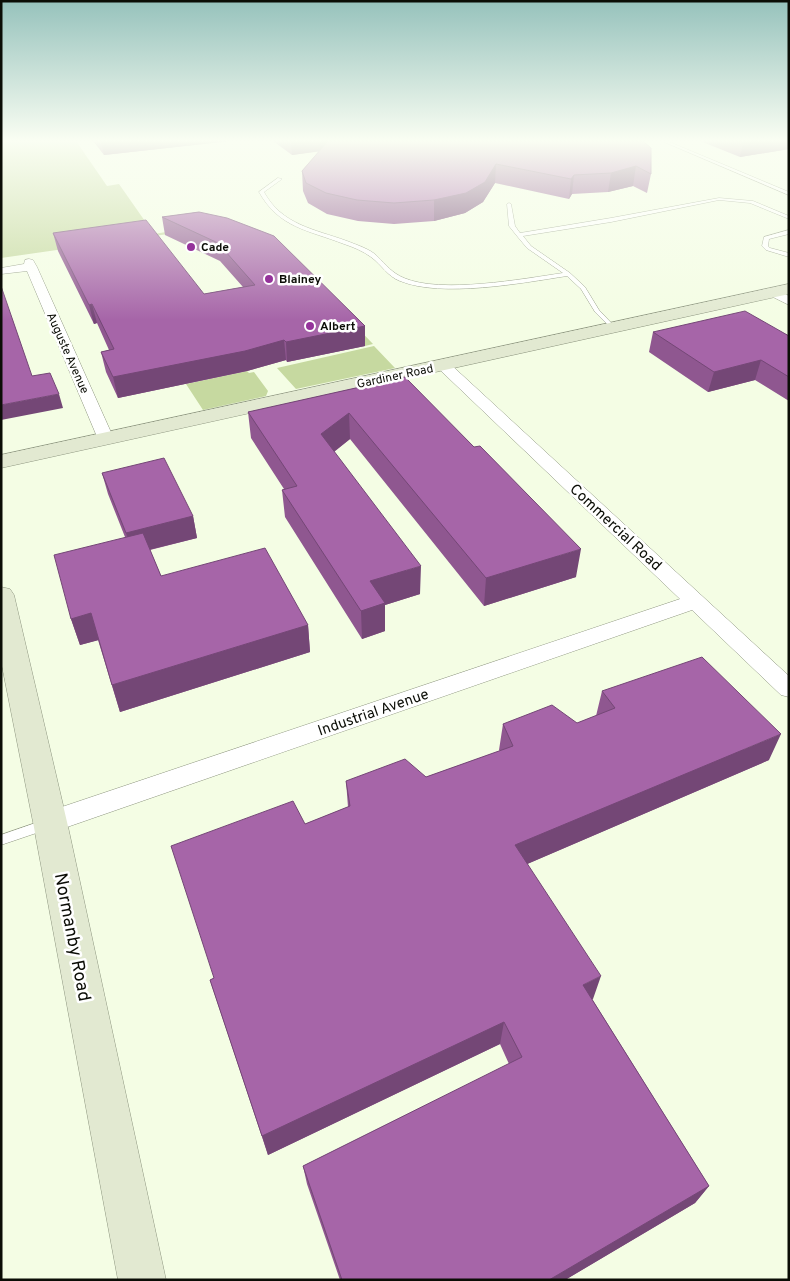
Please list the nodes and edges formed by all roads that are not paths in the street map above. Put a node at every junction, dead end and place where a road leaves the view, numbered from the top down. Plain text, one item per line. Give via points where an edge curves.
1 (264, 201) edge
2 (710, 201) edge
3 (738, 201) edge
4 (509, 204) dead end
5 (789, 218) edge
6 (789, 232) edge
7 (519, 235) junction
8 (789, 255) edge
9 (2, 270) edge
10 (568, 274) junction
11 (784, 294) edge
12 (613, 328) junction
13 (443, 366) junction
14 (106, 440) junction
15 (1, 462) edge
16 (1, 595) edge
17 (696, 601) junction
18 (789, 689) edge
19 (50, 822) junction
20 (1, 840) edge
21 (142, 1280) edge

1 - 10 lane via 281,216 374,256 397,278 422,285 495,284
2 - 7 lane
3 - 5 lane via 751,202
4 - 7 lane via 512,226
6 - 8 lane via 766,238 765,246
7 - 10 lane via 529,247
9 - 14 street, Auguste Avenue via 30,265
10 - 12 lane via 583,288 597,311
11 - 12 street, Gardiner Road
12 - 13 street, Gardiner Road
13 - 14 street, Gardiner Road
13 - 17 street, Commercial Road
14 - 15 street, Gardiner Road
16 - 19 street, Normanby Road
17 - 18 street, Commercial Road
17 - 19 street, Industrial Avenue
19 - 20 lane
19 - 21 street, Normanby Road

